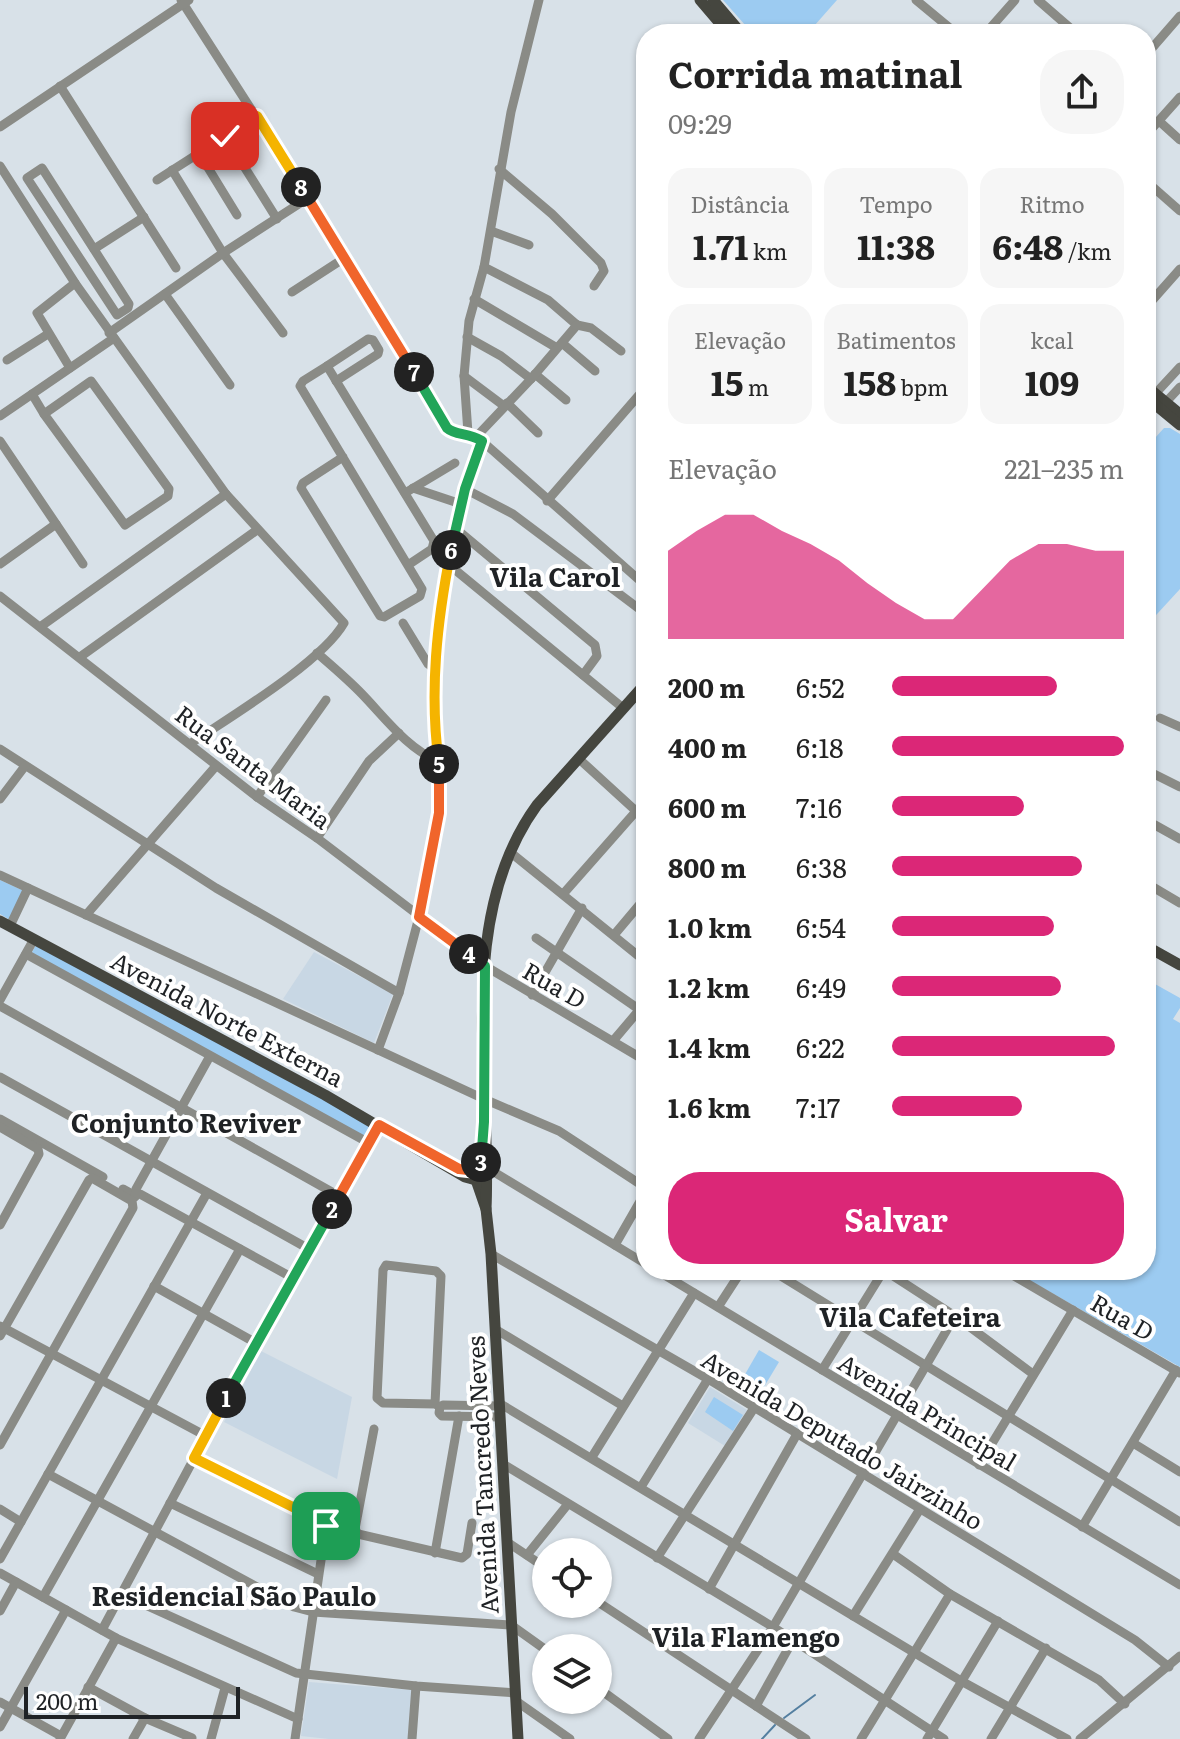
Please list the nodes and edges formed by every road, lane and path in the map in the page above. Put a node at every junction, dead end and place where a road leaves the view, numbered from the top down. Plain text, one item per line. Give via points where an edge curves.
1 (539, 0) edge
2 (700, 0) edge
3 (713, 0) edge
4 (916, 0) edge
5 (1015, 0) edge
6 (1038, 0) edge
7 (185, 1) edge
8 (1180, 16) edge
9 (720, 24) edge
10 (733, 24) edge
11 (945, 24) edge
12 (994, 24) edge
13 (1066, 24) edge
14 (1156, 44) edge
15 (60, 86) junction
16 (1180, 97) edge
17 (257, 116) junction
18 (1156, 121) edge
19 (0, 127) edge
20 (1156, 128) edge
21 (225, 136) junction
22 (1180, 140) edge
23 (199, 153) junction
24 (0, 166) edge
25 (499, 169) junction
26 (172, 170) junction
27 (157, 180) dead end
28 (1156, 190) edge
29 (308, 198) junction
30 (1180, 211) edge
31 (237, 215) dead end
32 (144, 217) junction
33 (277, 219) junction
34 (491, 231) junction
35 (529, 245) dead end
36 (94, 249) junction
37 (223, 253) junction
38 (346, 257) junction
39 (484, 267) junction
40 (176, 268) dead end
41 (1180, 269) edge
42 (75, 283) junction
43 (594, 286) dead end
44 (292, 292) dead end
45 (165, 294) junction
46 (1156, 296) edge
47 (474, 299) junction
48 (577, 325) junction
49 (283, 333) dead end
50 (48, 334) junction
51 (111, 336) junction
52 (467, 337) junction
53 (559, 345) junction
54 (621, 351) dead end
55 (7, 360) dead end
56 (327, 366) junction
57 (1180, 367) edge
58 (70, 368) junction
59 (595, 371) dead end
60 (464, 376) junction
61 (533, 377) junction
62 (336, 381) junction
63 (230, 385) dead end
64 (1156, 386) edge
65 (1180, 387) edge
66 (32, 394) junction
67 (1156, 396) edge
68 (636, 399) edge
69 (1156, 399) edge
70 (566, 400) dead end
71 (1166, 402) junction
72 (506, 404) junction
73 (44, 414) junction
74 (1180, 414) edge
75 (0, 416) edge
76 (1180, 425) edge
77 (538, 433) dead end
78 (475, 437) junction
79 (0, 441) edge
80 (343, 457) junction
81 (455, 463) dead end
82 (465, 489) junction
83 (409, 490) junction
84 (226, 494) junction
85 (547, 501) junction
86 (461, 504) junction
87 (56, 524) junction
88 (455, 528) junction
89 (257, 530) junction
90 (0, 564) edge
91 (83, 564) dead end
92 (448, 564) junction
93 (408, 565) junction
94 (636, 577) edge
95 (0, 596) edge
96 (636, 606) edge
97 (403, 623) dead end
98 (40, 627) junction
99 (317, 653) junction
100 (80, 657) junction
101 (436, 670) junction
102 (583, 675) junction
103 (636, 694) edge
104 (326, 700) dead end
105 (623, 708) junction
106 (1160, 718) dead end
107 (1180, 727) edge
108 (399, 733) junction
109 (190, 744) junction
110 (0, 749) edge
111 (578, 758) junction
112 (438, 761) junction
113 (25, 766) junction
114 (216, 766) junction
115 (1156, 775) edge
116 (1180, 787) edge
117 (257, 797) junction
118 (0, 799) edge
119 (636, 811) joint
120 (1156, 826) edge
121 (317, 838) junction
122 (1180, 839) edge
123 (146, 844) junction
124 (510, 852) junction
125 (0, 875) edge
126 (28, 888) junction
127 (1156, 889) edge
128 (564, 893) junction
129 (1180, 903) edge
130 (582, 908) junction
131 (636, 909) edge
132 (86, 915) junction
133 (419, 917) junction
134 (5, 923) edge
135 (614, 935) junction
136 (536, 938) dead end
137 (34, 939) junction
138 (557, 952) junction
139 (1156, 952) edge
140 (26, 954) junction
141 (636, 954) edge
142 (1180, 965) edge
143 (485, 966) junction
144 (399, 993) junction
145 (532, 995) junction
146 (0, 1000) edge
147 (636, 1002) edge
148 (0, 1006) edge
149 (636, 1014) edge
150 (613, 1041) junction
151 (378, 1050) junction
152 (636, 1055) edge
153 (210, 1056) junction
154 (0, 1077) edge
155 (484, 1099) junction
156 (181, 1108) junction
157 (0, 1119) edge
158 (379, 1125) junction
159 (0, 1127) edge
160 (21, 1134) junction
161 (369, 1143) junction
162 (151, 1161) junction
163 (482, 1177) junction
164 (636, 1182) edge
165 (207, 1193) junction
166 (339, 1196) junction
167 (134, 1200) junction
168 (636, 1207) edge
169 (190, 1222) junction
170 (0, 1225) edge
171 (615, 1245) junction
172 (240, 1249) junction
173 (309, 1249) junction
174 (491, 1254) junction
175 (636, 1258) edge
176 (293, 1278) junction
177 (673, 1280) edge
178 (736, 1280) edge
179 (787, 1280) edge
180 (878, 1280) edge
181 (899, 1280) edge
182 (1021, 1280) edge
183 (154, 1286) junction
184 (694, 1293) junction
185 (718, 1307) junction
186 (1073, 1310) junction
187 (203, 1314) junction
188 (955, 1316) junction
189 (853, 1320) junction
190 (495, 1329) junction
191 (1, 1330) edge
192 (256, 1343) junction
193 (658, 1350) junction
194 (51, 1354) junction
195 (924, 1366) junction
196 (822, 1370) junction
197 (1178, 1371) edge
198 (1033, 1374) junction
199 (708, 1379) junction
200 (100, 1381) junction
201 (437, 1406) junction
202 (623, 1406) junction
203 (150, 1407) junction
204 (754, 1408) junction
205 (499, 1409) junction
206 (897, 1415) junction
207 (1008, 1415) junction
208 (459, 1416) junction
209 (374, 1429) dead end
210 (797, 1434) junction
211 (206, 1436) junction
212 (1133, 1443) junction
213 (0, 1445) edge
214 (592, 1457) junction
215 (194, 1458) junction
216 (503, 1464) junction
217 (979, 1465) junction
218 (1180, 1472) edge
219 (48, 1474) junction
220 (864, 1474) junction
221 (1111, 1480) junction
222 (641, 1487) junction
223 (97, 1501) junction
224 (170, 1503) junction
225 (568, 1504) junction
226 (0, 1509) edge
227 (920, 1509) junction
228 (685, 1515) junction
229 (21, 1522) junction
230 (1180, 1522) edge
231 (472, 1523) dead end
232 (1082, 1527) junction
233 (154, 1533) junction
234 (507, 1542) junction
235 (735, 1545) junction
236 (435, 1553) junction
237 (893, 1554) junction
238 (527, 1555) junction
239 (532, 1558) edge
240 (657, 1558) junction
241 (0, 1559) edge
242 (0, 1573) edge
243 (318, 1574) junction
244 (16, 1582) junction
245 (799, 1583) junction
246 (1180, 1585) edge
247 (709, 1589) junction
248 (121, 1594) junction
249 (950, 1594) junction
250 (43, 1597) junction
251 (66, 1610) junction
252 (0, 1611) edge
253 (612, 1611) edge
254 (313, 1612) junction
255 (853, 1616) junction
256 (998, 1621) junction
257 (511, 1625) junction
258 (773, 1627) junction
259 (102, 1630) junction
260 (116, 1638) junction
261 (532, 1640) edge
262 (793, 1640) junction
263 (1046, 1648) junction
264 (915, 1652) junction
265 (1180, 1656) edge
266 (1169, 1667) junction
267 (304, 1673) junction
268 (963, 1682) junction
269 (416, 1686) junction
270 (88, 1687) junction
271 (225, 1688) junction
272 (731, 1690) junction
273 (516, 1697) junction
274 (612, 1698) edge
275 (886, 1700) junction
276 (0, 1702) edge
277 (1125, 1704) junction
278 (756, 1706) junction
279 (11, 1708) junction
280 (1010, 1709) junction
281 (145, 1718) junction
282 (298, 1719) junction
283 (0, 1727) edge
284 (930, 1735) edge
285 (60, 1737) edge
286 (192, 1738) edge
287 (133, 1739) edge
288 (211, 1739) edge
289 (295, 1739) edge
290 (412, 1739) edge
291 (518, 1739) edge
292 (570, 1739) edge
293 (668, 1739) edge
294 (699, 1739) edge
295 (806, 1739) edge
296 (861, 1739) edge
297 (944, 1739) edge
298 (991, 1739) edge
299 (1067, 1739) edge
300 (1080, 1739) edge

1 - 25 street
2 - 9 main road
3 - 10 main road
4 - 11 street
5 - 12 street
6 - 13 street
7 - 15 street
7 - 17 street
8 - 14 street
15 - 19 street
15 - 32 street
16 - 18 street
17 - 21 street
17 - 29 street
20 - 22 street
21 - 23 street
21 - 33 street
23 - 26 street
23 - 31 street
24 - 42 street
25 - 34 street
25 - 43 street via 601,263 604,271
26 - 27 street
26 - 37 street
28 - 30 street
29 - 33 street
29 - 38 street
32 - 36 street
32 - 40 street
33 - 37 street
34 - 35 street
34 - 39 street
36 - 36 street via 129,304 117,315 27,178 42,168
37 - 45 street
37 - 49 street
38 - 44 street
38 - 78 street via 447,428
39 - 47 street
39 - 48 street via 548,300
41 - 46 street
42 - 50 street via 38,312
42 - 51 street
45 - 51 street
45 - 63 street
47 - 52 street
47 - 53 street
48 - 53 street
48 - 54 street via 591,328
50 - 55 street
50 - 58 street
51 - 58 street
51 - 84 street
52 - 60 street
52 - 61 street
53 - 59 street
53 - 61 street
56 - 62 street
56 - 62 street via 368,339 379,350
56 - 80 street via 300,386
57 - 64 street
58 - 66 street
60 - 72 street
60 - 78 street
61 - 70 street
61 - 72 street
62 - 83 street
65 - 71 street
66 - 73 street
66 - 75 street
67 - 71 main road
68 - 85 street
69 - 76 main road
71 - 74 main road
72 - 77 street
72 - 78 street
73 - 73 street via 125,525 170,493 91,381
78 - 82 street
78 - 85 street
79 - 87 street
80 - 93 street
80 - 93 street via 301,488 382,617 422,593
81 - 83 street
82 - 86 street
82 - 96 street via 513,514
83 - 86 street
83 - 93 street via 434,541 432,549
84 - 89 street
84 - 98 street
85 - 94 street
86 - 88 street
87 - 90 street
87 - 91 street
88 - 92 street
88 - 102 street via 595,645 597,656
89 - 99 street via 343,620
89 - 100 street
92 - 101 street via 438,615
92 - 102 street
95 - 98 street, Rua Santa Maria
97 - 101 street
98 - 100 street, Rua Santa Maria
99 - 108 street
99 - 109 street
100 - 109 street, Rua Santa Maria
101 - 112 street via 433,718
102 - 105 street
103 - 105 main road, Avenida Tancredo Neves
104 - 117 street
105 - 111 main road, Avenida Tancredo Neves
106 - 107 street
108 - 112 street
108 - 121 street via 369,761
109 - 114 street, Rua Santa Maria
110 - 113 street
111 - 119 street
111 - 124 main road, Avenida Tancredo Neves via 537,805
112 - 133 street via 439,813
113 - 118 street
113 - 123 street
114 - 117 street, Rua Santa Maria
114 - 123 street
115 - 116 street
117 - 121 street, Rua Santa Maria
119 - 128 street
120 - 122 street
121 - 133 street, Rua Santa Maria
123 - 132 street
123 - 144 street
124 - 128 street
124 - 143 main road, Avenida Tancredo Neves via 491,915
125 - 126 street
126 - 132 street
126 - 134 street
127 - 129 street
128 - 130 street
130 - 135 street
130 - 138 street
131 - 135 street
132 - 151 street
133 - 143 street, Rua Santa Maria
133 - 144 street
134 - 137 main road, Avenida Norte Externa
135 - 141 street
136 - 138 street
137 - 140 street
137 - 158 main road, Avenida Norte Externa
138 - 145 street
138 - 147 street
139 - 142 main road
140 - 146 street
140 - 153 street, Avenida Norte Externa
143 - 145 street, Rua D
143 - 155 main road, Avenida Tancredo Neves
144 - 151 street
145 - 150 street, Rua D
148 - 156 street
149 - 150 street
150 - 152 street, Rua D
151 - 155 street
153 - 156 street
153 - 161 street, Avenida Norte Externa
154 - 162 street
155 - 163 main road, Avenida Tancredo Neves
155 - 164 street via 559,1131
156 - 162 street
156 - 166 street
157 - 160 street
158 - 161 street
158 - 163 main road, Avenida Norte Externa
159 - 160 street
160 - 167 street
160 - 170 street via 39,1154
161 - 166 street
162 - 165 street
162 - 167 street
163 - 171 street
163 - 174 main road, Avenida Tancredo Neves
165 - 169 street
165 - 173 street
166 - 173 street
167 - 169 street via 140,1194
167 - 191 street via 92,1178 88,1181
167 - 194 street
168 - 171 street
169 - 172 street
169 - 183 street
171 - 175 street
172 - 176 street
172 - 187 street
173 - 176 street
174 - 190 main road, Avenida Tancredo Neves
174 - 193 street, Avenida Deputado Jairzinho
176 - 192 street
177 - 184 street, Avenida Principal
178 - 185 street
179 - 189 street
180 - 189 street
181 - 188 street
182 - 186 street, Rua D
183 - 187 street
183 - 200 street
184 - 185 street, Avenida Principal
184 - 193 street
185 - 196 street, Avenida Principal
186 - 197 street, Rua D
186 - 198 street
187 - 192 street
187 - 203 street
188 - 195 street
188 - 198 street
189 - 195 street
189 - 196 street
190 - 202 street
190 - 205 main road, Avenida Tancredo Neves
191 - 194 street
192 - 211 street
193 - 199 street, Avenida Deputado Jairzinho
193 - 202 street
194 - 200 street
194 - 213 street
195 - 206 street
195 - 207 street
196 - 206 street, Avenida Principal
197 - 212 street
198 - 207 street
199 - 204 street, Avenida Deputado Jairzinho
199 - 222 street
200 - 203 street
200 - 219 street
201 - 201 street via 383,1403 377,1398 386,1265 441,1276
201 - 205 street
201 - 208 street via 442,1416
202 - 214 street
203 - 211 street
203 - 223 street
204 - 210 street, Avenida Deputado Jairzinho
204 - 228 street
205 - 208 street
205 - 214 street
205 - 216 main road, Avenida Tancredo Neves
206 - 217 street, Avenida Principal
206 - 220 street
207 - 217 street
207 - 221 street
208 - 236 street
209 - 236 street via 356,1532
210 - 220 street, Avenida Deputado Jairzinho
210 - 235 street
211 - 215 street
212 - 218 street
212 - 221 street
214 - 222 street
215 - 224 street
215 - 243 street via 319,1520 326,1529
216 - 225 street
216 - 234 main road, Avenida Tancredo Neves
217 - 232 street, Avenida Principal
219 - 223 street
219 - 229 street
220 - 227 street, Avenida Deputado Jairzinho
220 - 245 street
221 - 230 street
221 - 232 street
222 - 228 street
223 - 233 street
223 - 250 street
224 - 233 street
224 - 243 street
225 - 238 street
225 - 240 street
226 - 229 street
227 - 237 street
227 - 266 street, Avenida Deputado Jairzinho via 1135,1640
228 - 235 street
228 - 240 street
229 - 241 street
231 - 236 street via 467,1554 462,1558
232 - 246 street, Avenida Principal
233 - 248 street
233 - 254 street via 280,1601
234 - 238 street
234 - 257 main road, Avenida Tancredo Neves
235 - 245 street
235 - 247 street
237 - 249 street
237 - 255 street
238 - 239 street
240 - 247 street
242 - 244 street
243 - 254 street
244 - 250 street
244 - 252 street
245 - 255 street
245 - 258 street
247 - 258 street
248 - 259 street
248 - 267 street
249 - 256 street
249 - 264 street
250 - 251 street
251 - 259 street
251 - 279 street
253 - 272 street
254 - 257 street
254 - 267 street
255 - 264 street
256 - 263 street
256 - 268 street
257 - 261 street
257 - 273 main road, Avenida Tancredo Neves
258 - 262 street
258 - 272 street
259 - 260 street
260 - 270 street
260 - 271 street
262 - 275 street
262 - 278 street
263 - 277 street via 1099,1680
263 - 280 street
264 - 268 street
264 - 275 street
265 - 266 street
266 - 277 street
267 - 269 street
267 - 282 street
268 - 280 street
268 - 284 street
269 - 273 street
269 - 290 street
270 - 281 street
270 - 285 street
271 - 282 street
271 - 288 street
272 - 278 street
272 - 294 street
273 - 291 main road, Avenida Tancredo Neves
273 - 292 street
274 - 293 street
275 - 284 street
275 - 296 street
276 - 279 street
277 - 300 street
278 - 295 street
279 - 283 street
279 - 285 street
280 - 298 street
280 - 299 street
281 - 286 street
281 - 287 street
282 - 289 street
284 - 297 street

